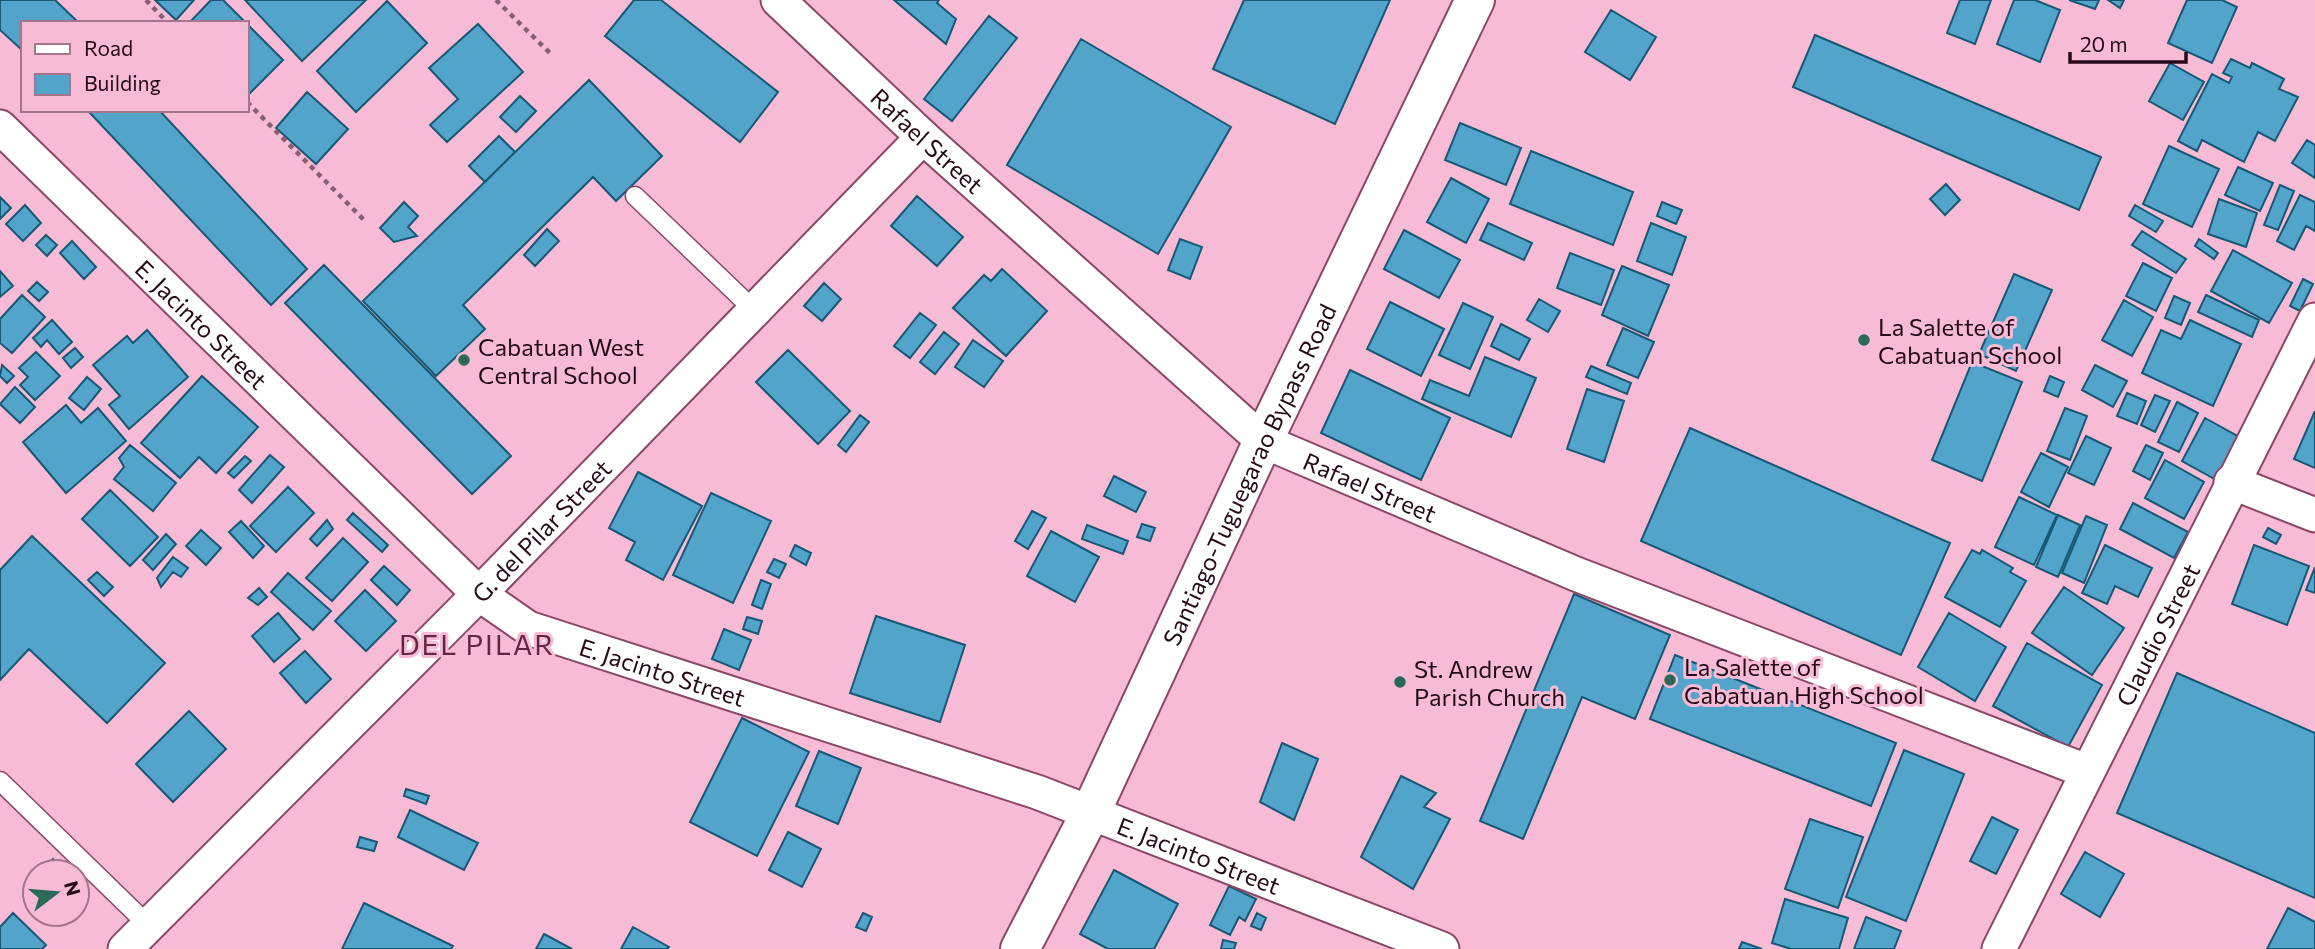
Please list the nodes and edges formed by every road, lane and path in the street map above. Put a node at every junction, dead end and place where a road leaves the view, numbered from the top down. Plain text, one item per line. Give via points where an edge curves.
1 (146, 0) edge
2 (496, 0) edge
3 (778, 0) edge
4 (1475, 0) edge
5 (166, 21) edge
6 (553, 56) dead end
7 (248, 103) edge
8 (0, 127) edge
9 (923, 137) junction
10 (635, 195) dead end
11 (364, 220) dead end
12 (755, 311) junction
13 (2315, 320) edge
14 (1263, 441) junction
15 (2231, 482) junction
16 (2315, 515) edge
17 (479, 594) junction
18 (2086, 771) junction
19 (0, 781) edge
20 (1090, 814) junction
21 (148, 925) junction
22 (125, 949) edge
23 (1020, 949) edge
24 (1442, 949) edge
25 (1998, 949) edge

1 - 5 path
2 - 6 path
3 - 9 street, Rafael Street
4 - 14 highway, Santiago-Tuguegarao Bypass Road
7 - 11 path
8 - 17 street, E. Jacinto Street
9 - 12 street, G. del Pilar Street
9 - 14 street, Rafael Street
10 - 12 lane
12 - 17 street, G. del Pilar Street
13 - 15 street, Claudio Street
14 - 18 street, Rafael Street via 1576,574
14 - 20 highway, Santiago-Tuguegarao Bypass Road
15 - 16 street
15 - 18 street, Claudio Street
17 - 20 street, E. Jacinto Street via 528,628 1037,792
17 - 21 street, G. del Pilar Street
18 - 25 street, Claudio Street
19 - 21 lane
20 - 23 highway, Santiago-Tuguegarao Bypass Road
20 - 24 street, E. Jacinto Street
21 - 22 street, G. del Pilar Street

